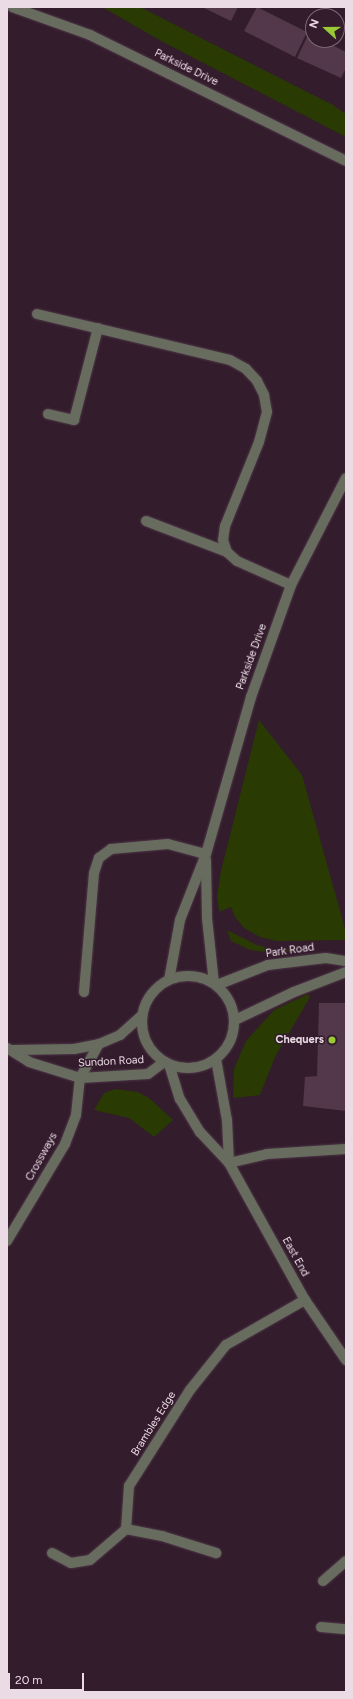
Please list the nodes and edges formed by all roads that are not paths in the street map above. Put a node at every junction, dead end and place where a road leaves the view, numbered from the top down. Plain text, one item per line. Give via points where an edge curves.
1 (12, 7) edge
2 (346, 161) edge
3 (37, 314) dead end
4 (98, 328) junction
5 (48, 414) dead end
6 (346, 478) edge
7 (146, 521) dead end
8 (227, 552) junction
9 (291, 585) junction
10 (206, 854) junction
11 (346, 961) edge
12 (346, 972) edge
13 (168, 980) junction
14 (215, 984) junction
15 (84, 992) dead end
16 (142, 1015) junction
17 (235, 1020) junction
18 (99, 1044) junction
19 (10, 1049) edge
20 (216, 1060) junction
21 (166, 1063) junction
22 (80, 1078) junction
23 (346, 1149) edge
24 (229, 1163) junction
25 (7, 1241) edge
26 (305, 1300) junction
27 (346, 1360) edge
28 (126, 1529) junction
29 (52, 1553) dead end
30 (216, 1553) dead end
31 (346, 1561) edge
32 (322, 1581) dead end
33 (321, 1626) dead end
34 (346, 1629) edge

1 - 2 street, Parkside Drive via 90,35
3 - 4 street
4 - 5 street via 74,420
4 - 8 street via 230,360 246,369 257,381 264,395 267,412 259,442 225,526 223,540
6 - 9 street, Parkside Drive
7 - 8 street
8 - 9 street via 237,561
9 - 10 street, Parkside Drive via 251,697
10 - 13 street, Parkside Drive via 180,920
10 - 14 street, Parkside Drive via 208,918
10 - 15 street via 168,844 111,849 100,858 94,873
11 - 14 street, Park Road via 326,958 268,965
12 - 17 street via 294,992
13 - 14 street, East End via 184,976 199,977
13 - 16 street, East End via 151,994
14 - 17 street via 229,1001
16 - 18 street, Sundon Road via 120,1035
16 - 21 street, East End via 142,1029 146,1042 154,1054
17 - 20 street via 230,1042
18 - 19 street, Sundon Road via 74,1049
18 - 22 street
19 - 22 street, Sundon Road via 29,1062
20 - 21 street via 193,1068
20 - 24 street, East End via 227,1120
21 - 22 street, Sundon Road via 148,1074
21 - 24 street, East End via 186,1110 200,1132
22 - 25 street, Crossways via 76,1115 65,1144
23 - 24 street via 267,1154
24 - 26 street, East End
26 - 27 street, East End
26 - 28 street, Brambles Edge via 226,1345 190,1390 129,1486
28 - 29 street via 90,1560 71,1564
28 - 30 street via 162,1536
31 - 32 street
33 - 34 street

